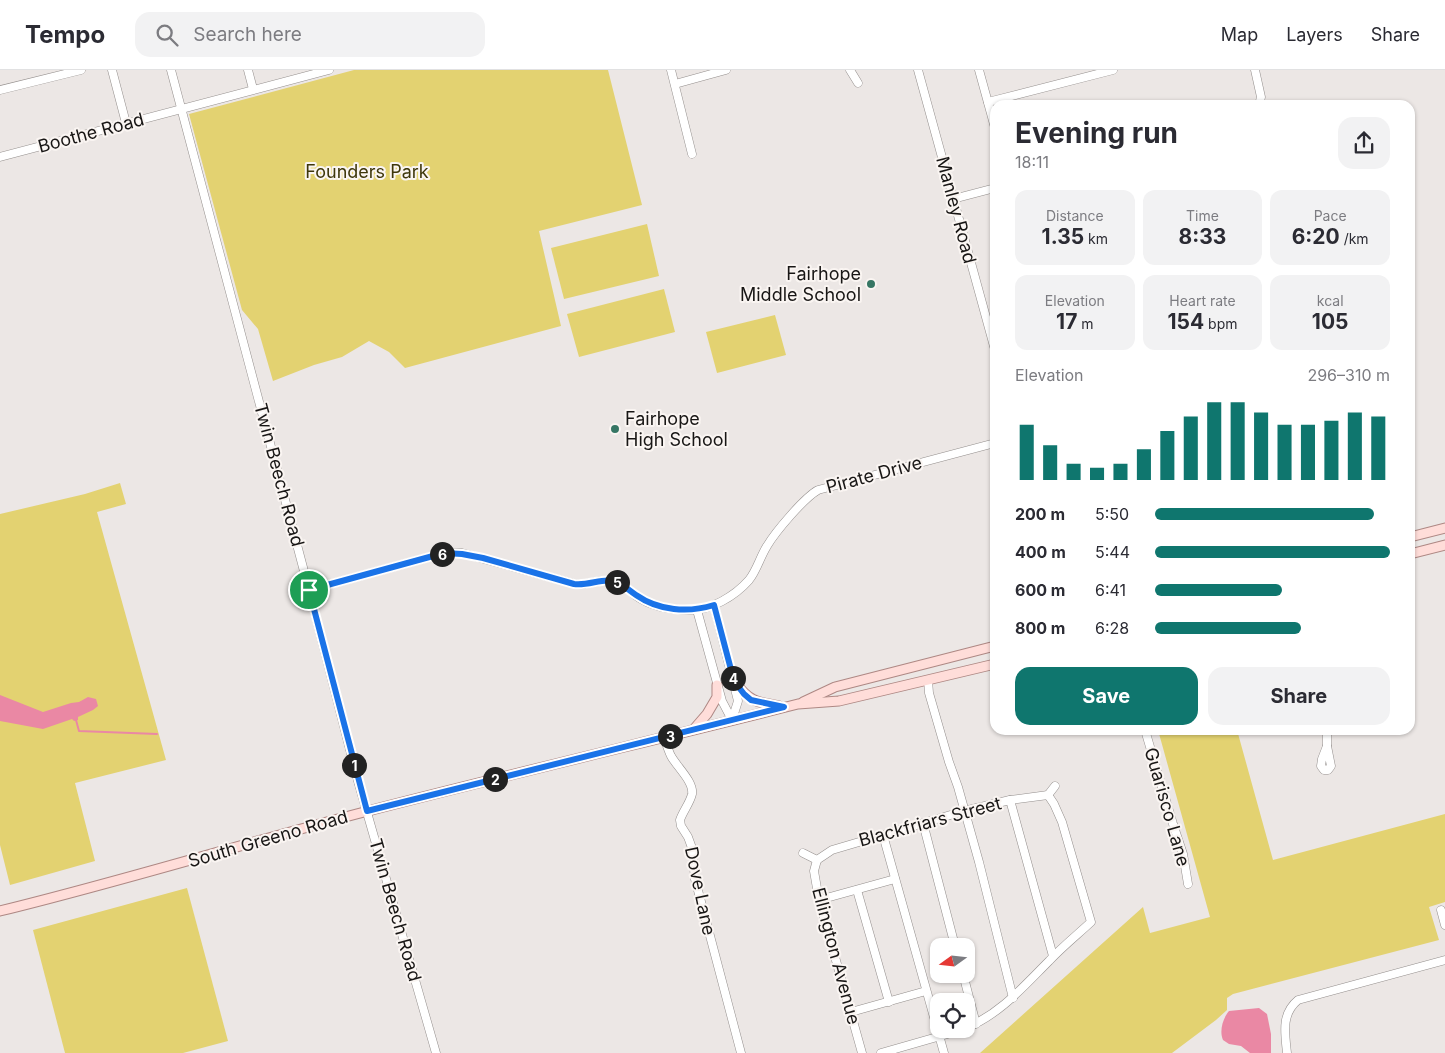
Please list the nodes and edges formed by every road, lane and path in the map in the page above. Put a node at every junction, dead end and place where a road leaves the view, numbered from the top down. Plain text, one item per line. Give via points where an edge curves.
1 (81, 70) edge
2 (112, 70) edge
3 (171, 70) edge
4 (248, 70) edge
5 (329, 70) edge
6 (671, 70) edge
7 (726, 70) edge
8 (850, 70) edge
9 (918, 70) edge
10 (979, 70) edge
11 (1113, 70) edge
12 (1255, 70) edge
13 (858, 83) dead end
14 (675, 84) junction
15 (253, 89) junction
16 (0, 90) edge
17 (996, 100) edge
18 (1260, 100) edge
19 (988, 102) joint
20 (990, 109) edge
21 (181, 110) junction
22 (126, 123) junction
23 (692, 154) dead end
24 (0, 157) edge
25 (990, 189) edge
26 (953, 199) junction
27 (990, 327) edge
28 (990, 443) edge
29 (1445, 528) edge
30 (1415, 536) edge
31 (1445, 545) edge
32 (1415, 553) edge
33 (309, 590) junction
34 (714, 605) junction
35 (697, 610) junction
36 (990, 647) edge
37 (990, 665) edge
38 (928, 680) junction
39 (734, 681) junction
40 (717, 685) junction
41 (798, 704) junction
42 (784, 707) junction
43 (732, 720) junction
44 (694, 730) junction
45 (1146, 735) edge
46 (1327, 735) edge
47 (664, 737) junction
48 (1327, 746) dead end
49 (1054, 786) dead end
50 (1048, 796) junction
51 (1010, 800) junction
52 (367, 811) junction
53 (964, 811) junction
54 (922, 824) junction
55 (883, 836) junction
56 (803, 853) dead end
57 (817, 860) junction
58 (895, 879) junction
59 (1188, 884) dead end
60 (857, 890) junction
61 (819, 900) junction
62 (1441, 910) dead end
63 (0, 912) edge
64 (1445, 924) edge
65 (953, 938) edge
66 (1053, 956) junction
67 (1445, 960) edge
68 (965, 983) edge
69 (926, 991) junction
70 (1013, 998) junction
71 (889, 1002) junction
72 (930, 1006) edge
73 (851, 1012) junction
74 (976, 1024) joint
75 (934, 1038) edge
76 (938, 1038) edge
77 (436, 1053) edge
78 (741, 1053) edge
79 (862, 1053) edge
80 (881, 1053) edge
81 (944, 1053) edge
82 (1288, 1053) edge

1 - 16 street
2 - 22 street
3 - 21 street, Twin Beech Road
4 - 15 street
5 - 15 street, Boothe Road
6 - 14 street
7 - 14 street
8 - 13 street
9 - 26 street, Manley Road
10 - 19 street
11 - 17 street
12 - 18 street
14 - 23 street
15 - 21 street, Boothe Road
19 - 20 street
21 - 22 street, Boothe Road
21 - 33 street, Twin Beech Road
22 - 24 street, Boothe Road
25 - 26 street
26 - 27 street, Manley Road
28 - 34 street, Pirate Drive via 815,492 806,498 768,544 749,579
29 - 30 main road
31 - 32 main road
33 - 35 street, Pirate Drive via 444,553 462,554 574,584 609,580 623,585 648,603
33 - 52 street, Twin Beech Road
34 - 35 street, Pirate Drive
34 - 39 street
35 - 40 street
36 - 41 main road, South Greeno Road via 835,687
37 - 38 main road, South Greeno Road
38 - 41 main road, South Greeno Road via 839,701
38 - 53 street via 954,765
39 - 42 main road via 751,700
39 - 43 street via 738,701
40 - 43 street
40 - 44 main road via 717,697
41 - 42 main road, South Greeno Road
42 - 43 main road, South Greeno Road
43 - 44 main road, South Greeno Road
44 - 47 main road, South Greeno Road
45 - 59 street, Guarisco Lane via 1183,854
46 - 48 street
47 - 52 main road, South Greeno Road
47 - 78 street, Dove Lane via 692,790 680,820 681,826 692,848 695,879
49 - 50 street
50 - 51 street, Blackfriars Street
50 - 66 street via 1062,822 1091,922
51 - 53 street, Blackfriars Street
51 - 66 street
52 - 63 main road, South Greeno Road
52 - 77 street, Twin Beech Road
53 - 54 street, Blackfriars Street
53 - 70 street
54 - 55 street, Blackfriars Street
54 - 65 street
55 - 57 street, Blackfriars Street via 832,850
55 - 58 street
56 - 57 street
57 - 61 street, Ellington Avenue via 814,871
58 - 60 street
58 - 69 street
60 - 61 street
60 - 71 street
61 - 73 street, Ellington Avenue
62 - 64 street
66 - 70 street
67 - 82 street via 1298,1000 1284,1021
68 - 74 street
69 - 71 street
69 - 72 street
70 - 74 street
71 - 73 street
73 - 79 street, Ellington Avenue
75 - 80 street
76 - 81 street

